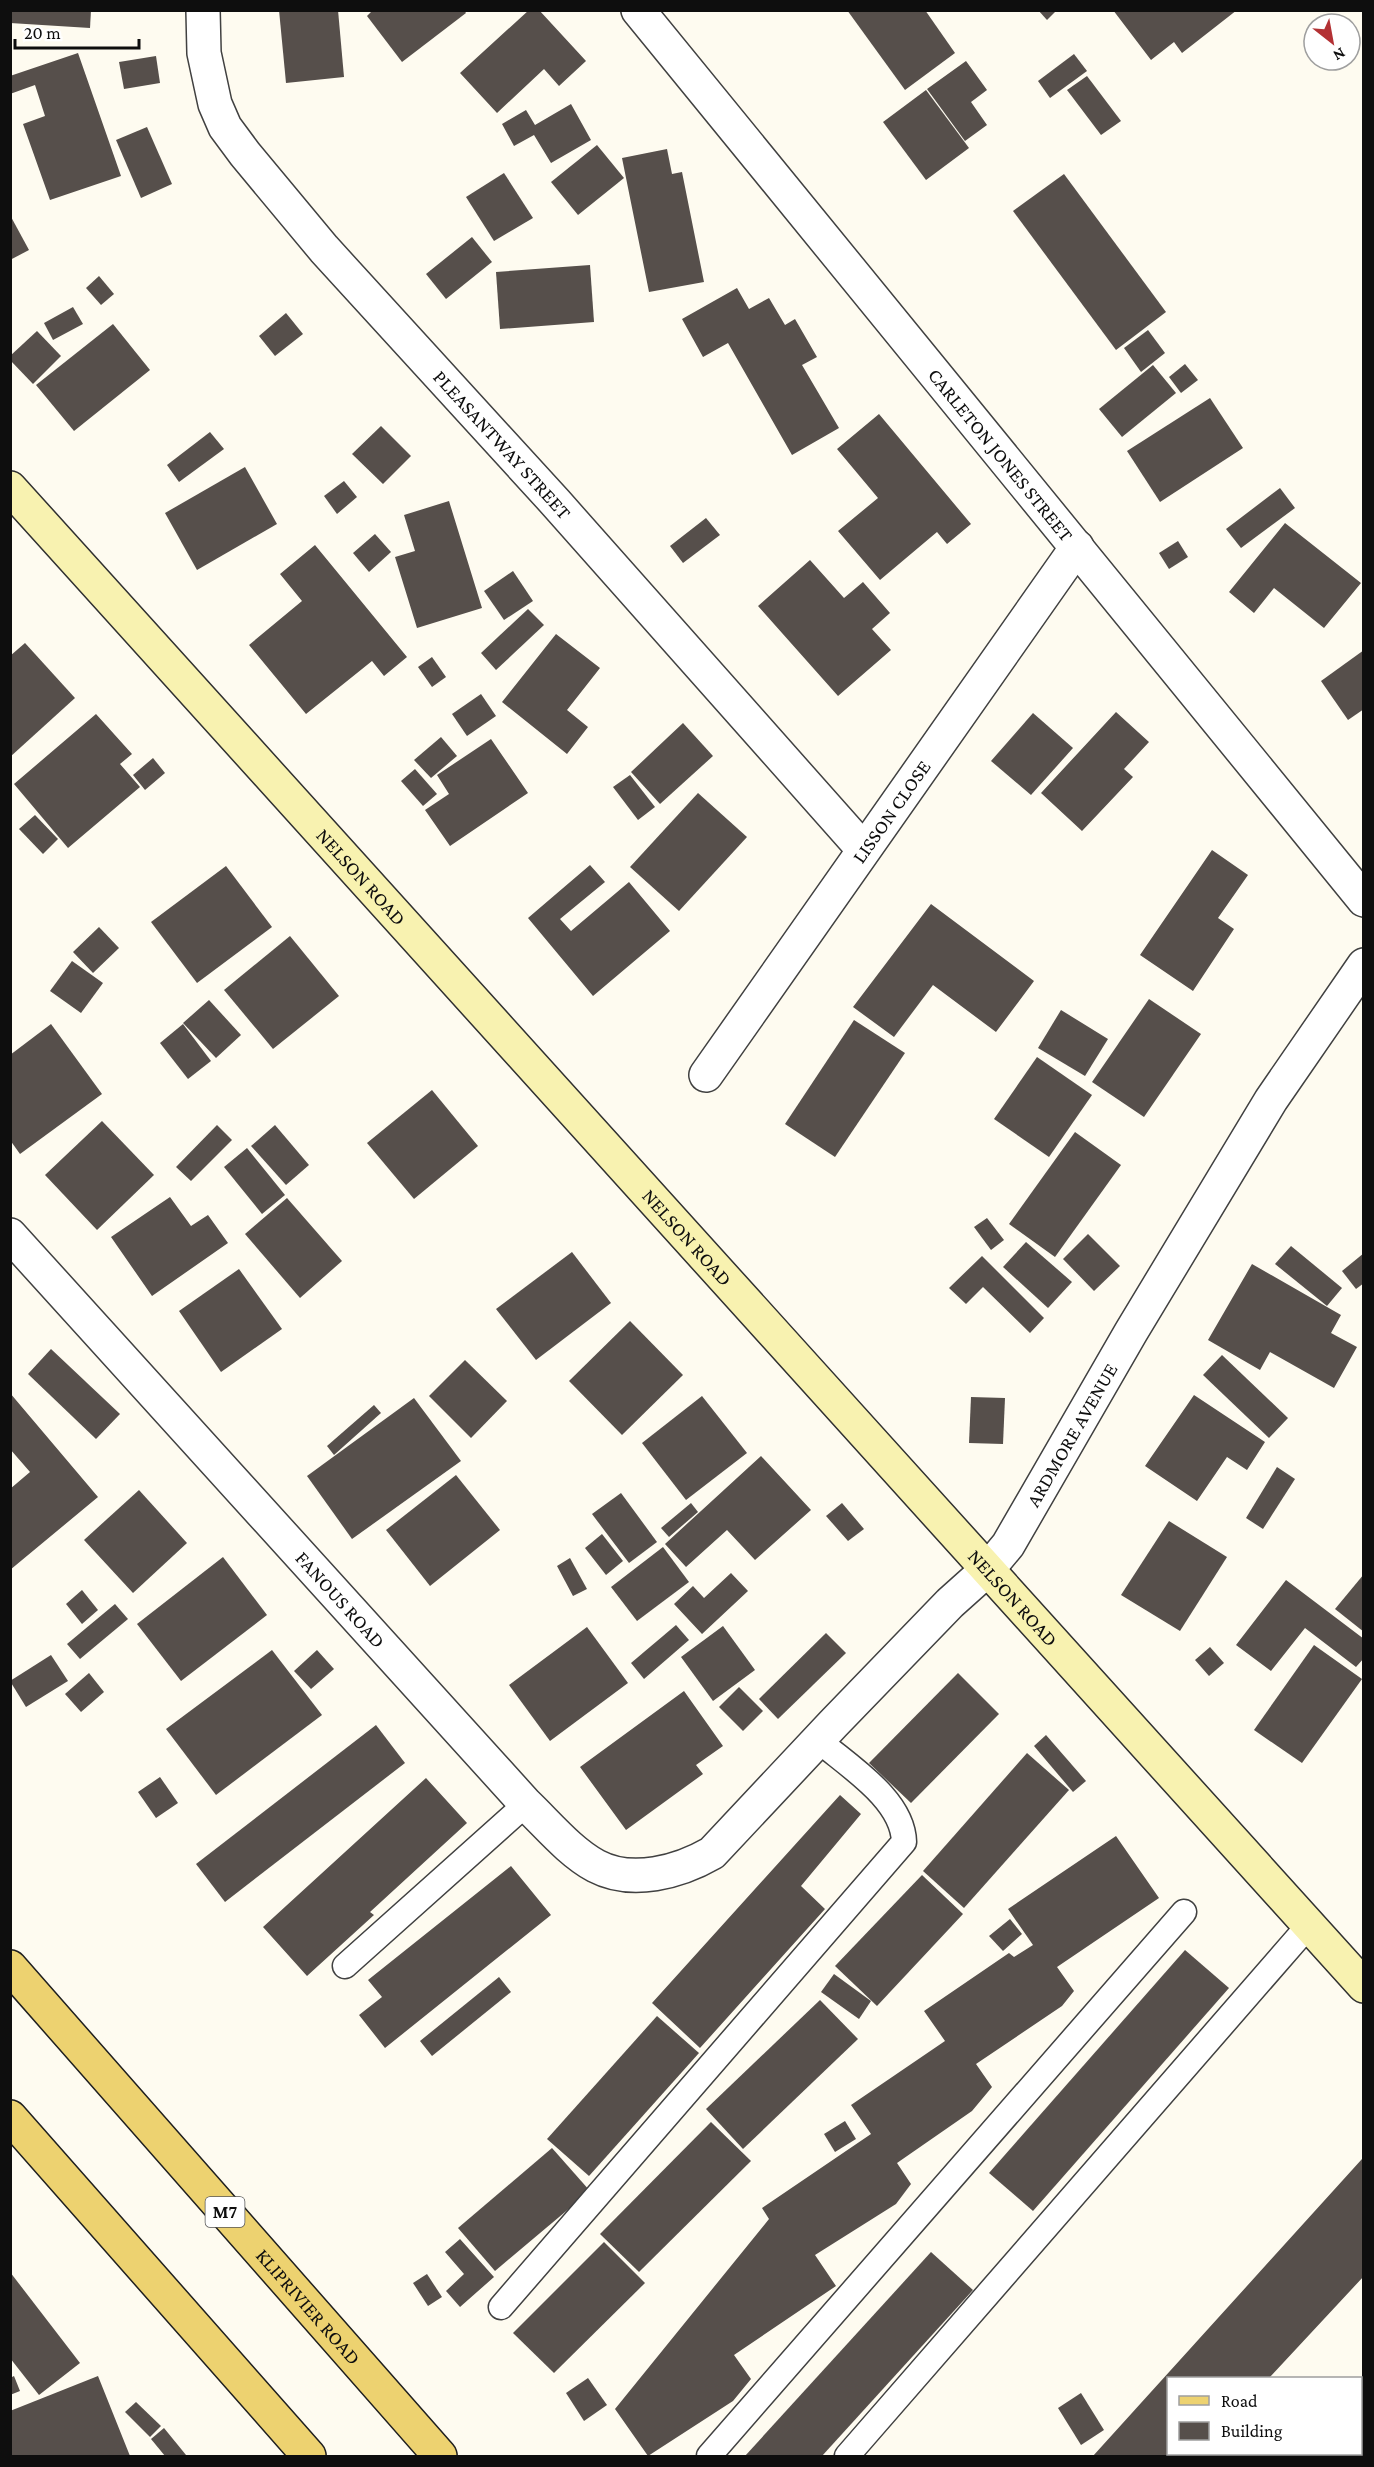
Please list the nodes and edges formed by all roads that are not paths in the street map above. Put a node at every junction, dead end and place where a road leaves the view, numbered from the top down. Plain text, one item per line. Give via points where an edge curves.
1 (203, 10) edge
2 (638, 10) edge
3 (10, 488) edge
4 (1077, 547) junction
5 (863, 849) junction
6 (1364, 900) edge
7 (1364, 964) edge
8 (706, 1075) dead end
9 (10, 1235) edge
10 (988, 1569) junction
11 (818, 1740) junction
12 (526, 1804) junction
13 (712, 1853) joint
14 (1184, 1912) dead end
15 (1309, 1925) junction
16 (345, 1966) dead end
17 (10, 1967) edge
18 (1364, 1986) edge
19 (10, 2117) edge
20 (501, 2307) dead end
21 (309, 2457) edge
22 (440, 2457) edge
23 (709, 2457) edge
24 (848, 2457) edge

1 - 5 street, PLEASANTWAY STREET via 204,53 215,104 225,127 245,154 324,249
2 - 4 street, CARLETON JONES STREET
3 - 10 street, NELSON ROAD
4 - 5 street, LISSON CLOSE
4 - 6 street, CARLETON JONES STREET
5 - 8 street, LISSON CLOSE
7 - 10 street, ARDMORE AVENUE via 1271,1100 1021,1523
9 - 12 street, FANOUS ROAD
10 - 11 street, ARDMORE AVENUE
10 - 15 street, NELSON ROAD
11 - 13 street, ARDMORE AVENUE
11 - 20 lane via 878,1792 904,1827 904,1842
12 - 13 street, FANOUS ROAD via 597,1867 633,1875 664,1873
12 - 16 lane
14 - 23 lane
15 - 18 street, NELSON ROAD
15 - 24 lane
17 - 22 main road, KLIPRIVIER ROAD / M7
19 - 21 main road

